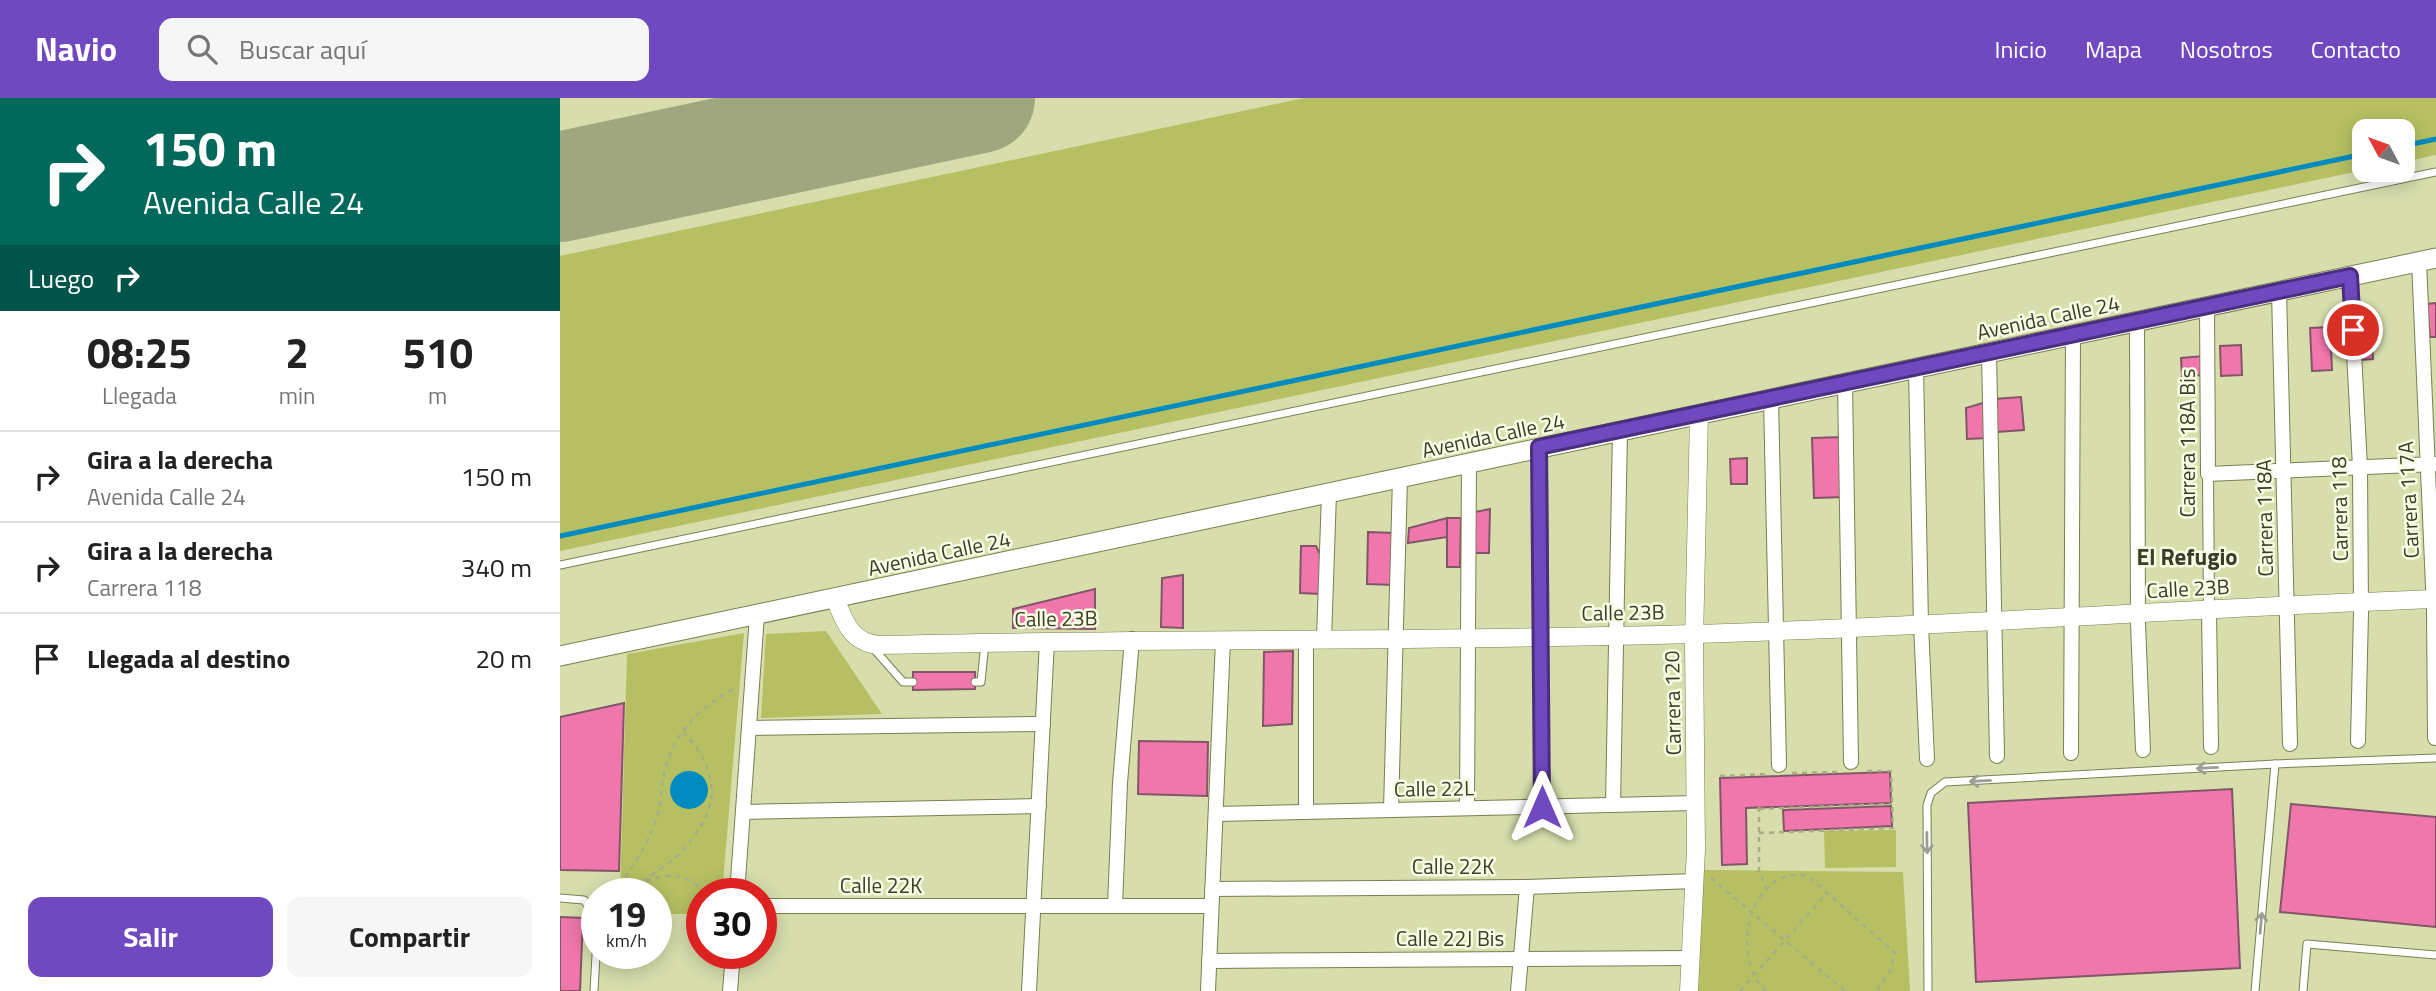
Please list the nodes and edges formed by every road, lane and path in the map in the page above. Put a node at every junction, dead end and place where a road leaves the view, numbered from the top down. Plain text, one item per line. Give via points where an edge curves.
1 (2436, 172) edge
2 (2427, 259) edge
3 (2350, 276) junction
4 (2279, 291) junction
5 (2207, 306) junction
6 (2137, 321) junction
7 (2073, 335) junction
8 (1989, 352) junction
9 (1916, 368) junction
10 (1845, 383) junction
11 (1771, 399) junction
12 (1699, 414) junction
13 (1620, 431) junction
14 (1539, 447) junction
15 (1469, 463) junction
16 (2432, 464) edge
17 (2360, 467) junction
18 (2284, 471) junction
19 (2208, 474) junction
20 (1400, 478) junction
21 (1329, 493) junction
22 (560, 565) edge
23 (835, 598) junction
24 (2435, 599) edge
25 (2361, 602) junction
26 (2287, 606) junction
27 (2209, 610) junction
28 (2138, 613) junction
29 (757, 615) junction
30 (2070, 617) junction
31 (1995, 620) junction
32 (1921, 624) junction
33 (1848, 627) junction
34 (1775, 630) junction
35 (1694, 634) junction
36 (1616, 635) junction
37 (1541, 636) junction
38 (1468, 637) junction
39 (1396, 638) junction
40 (1132, 639) junction
41 (1315, 639) junction
42 (1223, 640) junction
43 (1047, 641) junction
44 (985, 642) junction
45 (870, 644) junction
46 (560, 656) edge
47 (752, 680) junction
48 (913, 682) dead end
49 (975, 682) dead end
50 (1043, 724) junction
51 (749, 728) junction
52 (682, 731) junction
53 (2435, 738) edge
54 (2358, 741) dead end
55 (2290, 744) dead end
56 (2211, 747) dead end
57 (2143, 750) dead end
58 (2071, 753) dead end
59 (1997, 756) dead end
60 (2436, 758) edge
61 (1927, 759) dead end
62 (1851, 762) dead end
63 (2275, 764) junction
64 (1779, 771) junction
65 (1720, 776) dead end
66 (1696, 803) junction
67 (1893, 804) junction
68 (1613, 805) junction
69 (1039, 806) junction
70 (1542, 807) junction
71 (1467, 808) junction
72 (1391, 810) junction
73 (743, 812) junction
74 (1306, 812) junction
75 (1216, 814) junction
76 (1759, 833) junction
77 (1695, 873) junction
78 (625, 878) edge
79 (647, 878) edge
80 (654, 878) edge
81 (738, 878) edge
82 (686, 880) edge
83 (1527, 887) junction
84 (1212, 889) junction
85 (1767, 890) junction
86 (1827, 892) junction
87 (560, 898) edge
88 (581, 900) edge
89 (777, 906) edge
90 (1034, 906) junction
91 (1115, 906) junction
92 (1212, 906) junction
93 (1752, 912) junction
94 (1785, 940) junction
95 (2436, 955) edge
96 (1691, 958) junction
97 (1521, 959) junction
98 (1209, 961) junction
99 (595, 969) edge
100 (732, 969) edge
101 (1755, 975) junction
102 (593, 991) edge
103 (730, 991) edge
104 (1029, 991) edge
105 (1208, 991) edge
106 (1518, 991) edge
107 (1689, 991) edge
108 (1740, 991) edge
109 (1766, 991) edge
110 (1845, 991) edge
111 (1877, 991) edge
112 (1928, 991) edge
113 (2255, 991) edge
114 (2303, 991) edge

1 - 22 lane
2 - 3 main road, Avenida Calle 24
2 - 16 street, Carrera 117A
3 - 4 main road, Avenida Calle 24
3 - 17 street, Carrera 118
4 - 5 main road, Avenida Calle 24
4 - 18 street, Carrera 118A
5 - 6 main road, Avenida Calle 24
5 - 19 street, Carrera 118A Bis
6 - 7 main road, Avenida Calle 24
6 - 28 street
7 - 8 main road, Avenida Calle 24
7 - 30 street
8 - 9 main road, Avenida Calle 24
8 - 31 street
9 - 10 main road, Avenida Calle 24
9 - 32 street
10 - 11 main road, Avenida Calle 24
10 - 33 street
11 - 12 main road, Avenida Calle 24
11 - 34 street
12 - 13 main road, Avenida Calle 24
12 - 35 street, Carrera 120
13 - 14 main road, Avenida Calle 24
13 - 36 street
14 - 15 main road, Avenida Calle 24
14 - 37 street
15 - 20 main road, Avenida Calle 24
15 - 38 street
16 - 17 street
16 - 24 street, Carrera 117A
17 - 18 street
17 - 25 street, Carrera 118
18 - 19 street
18 - 26 street, Carrera 118A
19 - 27 street, Carrera 118A Bis
20 - 21 main road, Avenida Calle 24
20 - 39 street
21 - 23 main road, Avenida Calle 24
21 - 41 street
23 - 29 main road, Avenida Calle 24
23 - 45 street via 854,636
24 - 25 street, Calle 23B
24 - 53 street, Carrera 117A
25 - 26 street, Calle 23B
25 - 54 street, Carrera 118
26 - 27 street, Calle 23B
26 - 55 street, Carrera 118A
27 - 28 street, Calle 23B
27 - 56 street, Carrera 118A Bis
28 - 30 street, Calle 23B
28 - 57 street
29 - 46 main road, Avenida Calle 24
29 - 47 street
30 - 31 street, Calle 23B
30 - 58 street
31 - 32 street, Calle 23B
31 - 59 street
32 - 33 street, Calle 23B
32 - 61 street
33 - 34 street, Calle 23B
33 - 62 street
34 - 35 street, Calle 23B
34 - 64 street
35 - 36 street, Calle 23B
35 - 66 street, Carrera 120
36 - 37 street, Calle 23B
36 - 68 street
37 - 38 street, Calle 23B
37 - 70 street
38 - 39 street, Calle 23B
38 - 71 street
39 - 41 street, Calle 23B
39 - 72 street
40 - 42 street, Calle 23B
40 - 43 street, Calle 23B
40 - 91 street
41 - 42 street, Calle 23B
41 - 74 street
42 - 75 street
43 - 44 street, Calle 23B
43 - 50 street
44 - 45 street, Calle 23B
44 - 49 lane via 981,682
45 - 48 lane via 896,676
47 - 51 street
47 - 52 path via 715,699
50 - 51 street
50 - 69 street
51 - 73 street
52 - 78 path via 666,766 659,813 645,848
52 - 79 path via 705,760 712,800 698,830 677,856
60 - 63 lane
63 -> 112 lane via 1945,782 1931,793 1927,805
113 -> 63 lane
64 - 65 path
64 - 67 path via 1892,771
66 - 68 street, Calle 22L
66 - 77 street, Carrera 120
67 - 76 path via 1893,828
67 - 76 path via 1759,808
68 - 70 street, Calle 22L
69 - 73 street
69 - 90 street
70 - 71 street, Calle 22L
71 - 72 street, Calle 22L
72 - 74 street, Calle 22L
73 - 81 street
74 - 75 street, Calle 22L
75 - 84 street
76 - 85 path via 1759,871
77 - 83 street, Calle 22K
77 - 93 path
77 - 96 street, Carrera 120
80 - 82 path via 665,875
83 - 84 street, Calle 22K
83 - 97 street
84 - 92 street
85 - 86 path via 1777,879 1803,875
85 - 93 path
86 - 94 path
86 - 111 path via 1895,953 1891,971
87 - 88 lane
89 - 90 street, Calle 22K
90 - 91 street, Calle 22K
90 - 104 street
91 - 92 street, Calle 22K
92 - 98 street
93 - 94 path
93 - 101 path via 1746,942
94 - 101 path
94 - 110 path
95 - 114 lane via 2307,944
96 - 97 street, Calle 22J Bis
96 - 107 street, Carrera 120
97 - 98 street, Calle 22J Bis
97 - 106 street
98 - 105 street
99 - 102 lane
100 - 103 street
101 - 108 path
101 - 109 path

